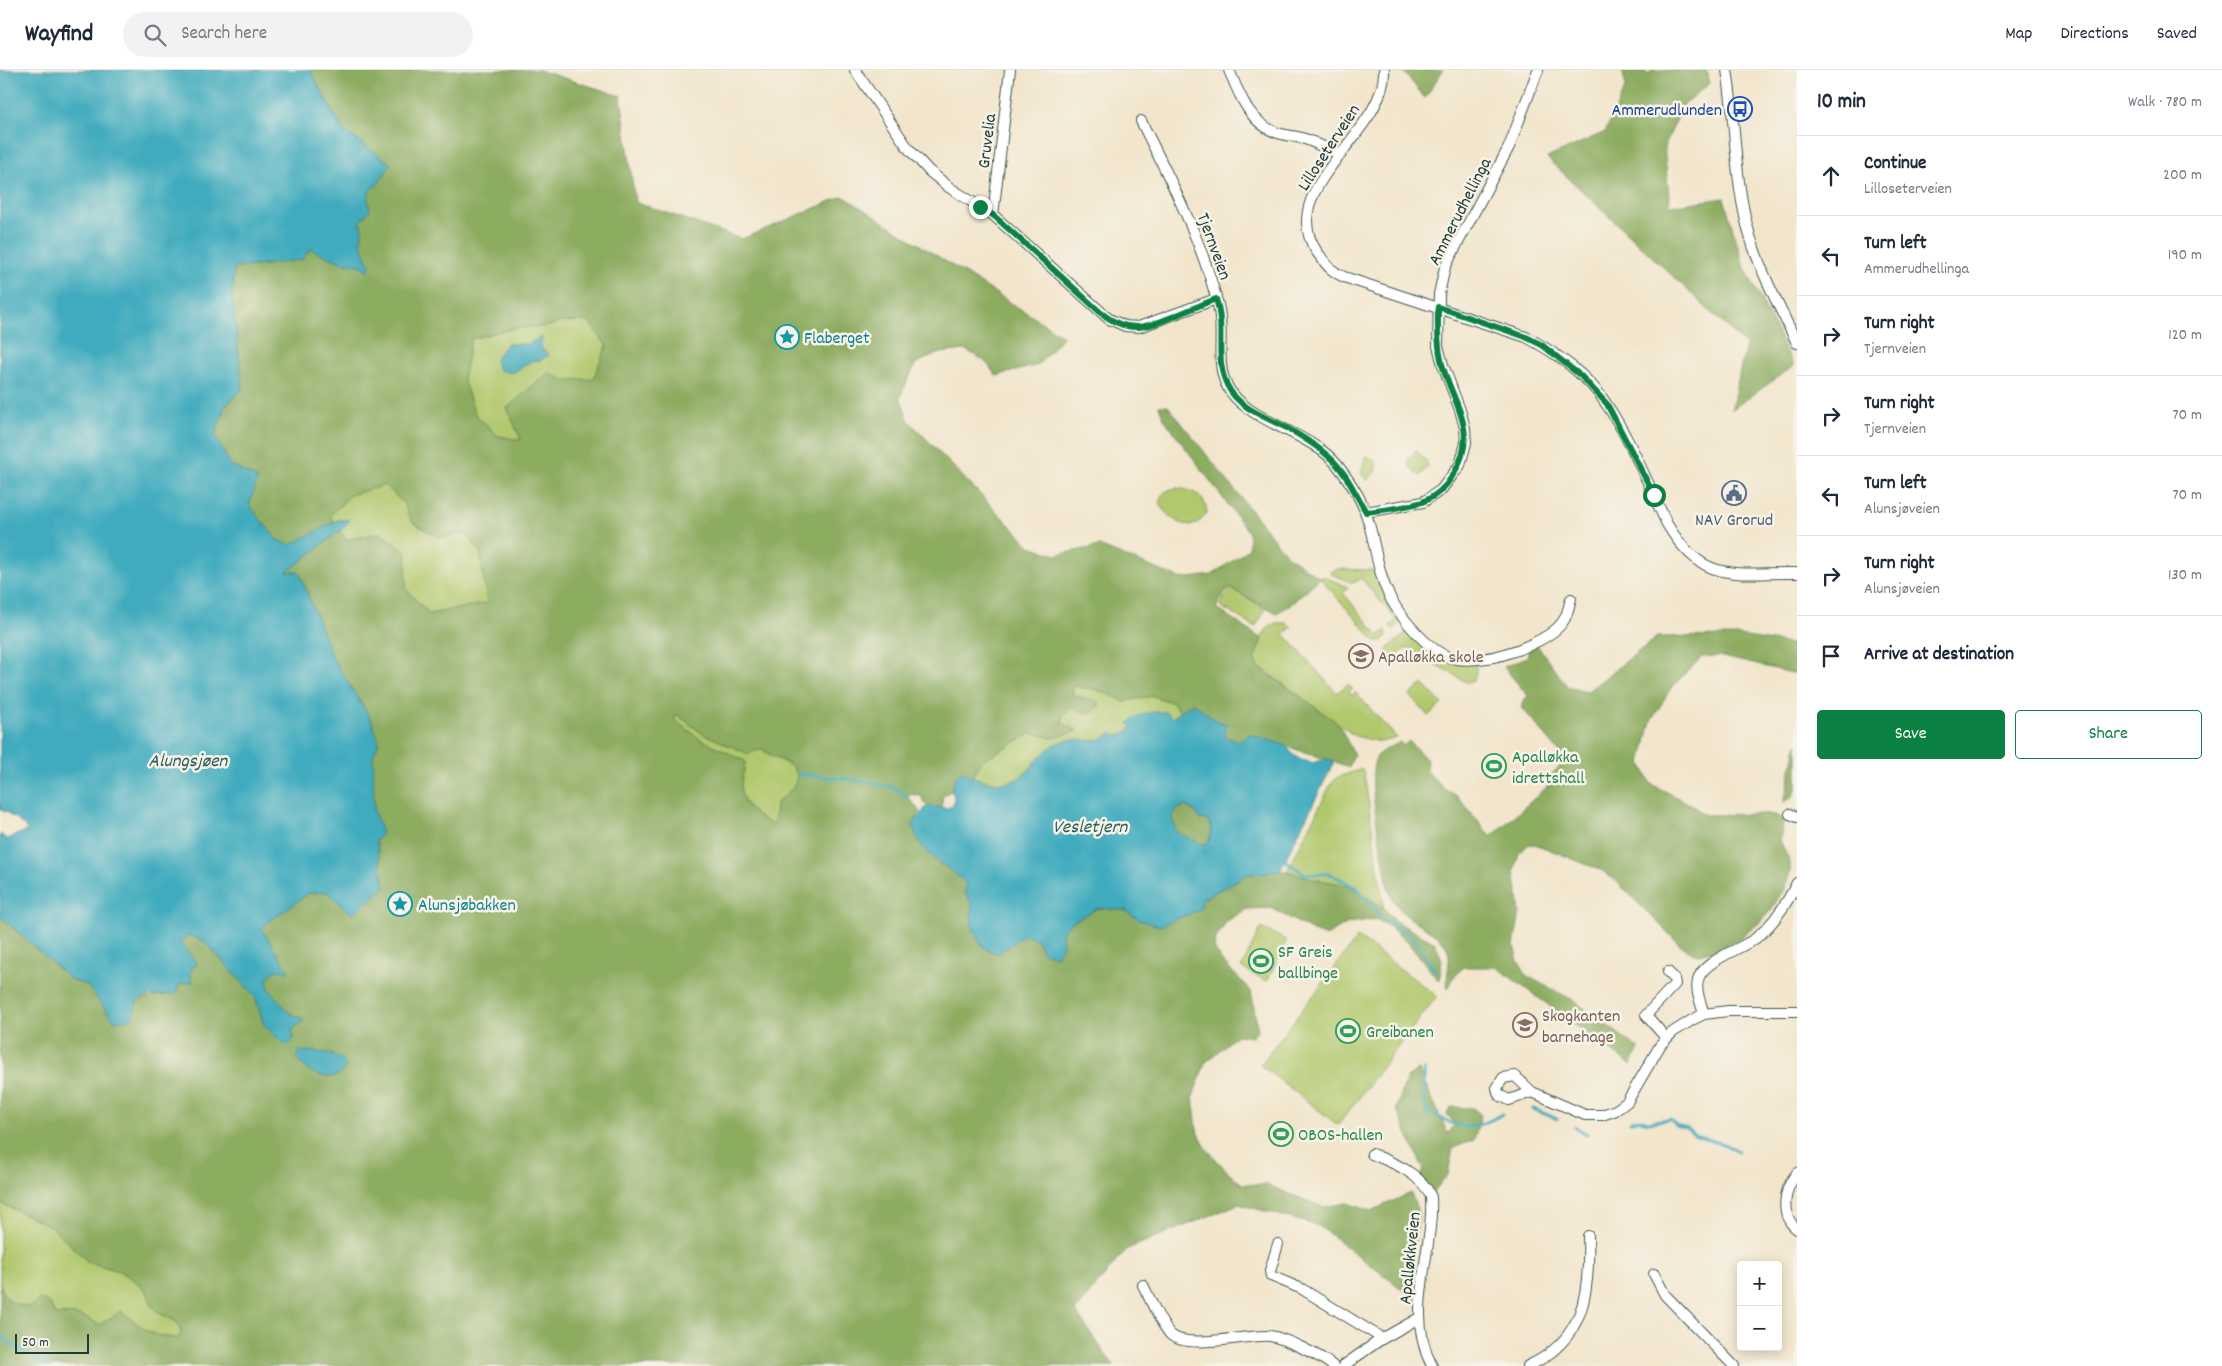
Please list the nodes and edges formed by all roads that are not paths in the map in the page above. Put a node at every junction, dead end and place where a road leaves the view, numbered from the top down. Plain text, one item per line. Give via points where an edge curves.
1 (855, 70) edge
2 (1010, 70) edge
3 (1229, 70) edge
4 (1384, 70) edge
5 (1538, 70) edge
6 (1727, 70) edge
7 (1141, 121) dead end
8 (1341, 154) junction
9 (993, 215) junction
10 (1216, 299) junction
11 (1438, 307) junction
12 (1797, 343) edge
13 (1366, 512) junction
14 (1797, 572) edge
15 (1571, 599) dead end
16 (1797, 883) edge
17 (1668, 972) dead end
18 (1797, 1011) edge
19 (1704, 1014) junction
20 (1666, 1038) junction
21 (1532, 1092) dead end
22 (1372, 1154) dead end
23 (1797, 1173) edge
24 (1797, 1230) edge
25 (1588, 1236) dead end
26 (1278, 1244) dead end
27 (1654, 1274) dead end
28 (1143, 1285) dead end
29 (1419, 1318) junction
30 (1380, 1340) junction
31 (1333, 1366) edge
32 (1343, 1366) edge
33 (1432, 1366) edge
34 (1528, 1366) edge
35 (1734, 1366) edge

1 - 9 street via 908,148 929,171
2 - 9 street, Gruvelia
3 - 8 street via 1241,99 1267,127
4 - 8 street, Lilloseterveien via 1382,93
5 - 11 street, Ammerudhellinga via 1509,147 1445,267
6 - 12 street via 1749,234
7 - 10 street, Tjernveien via 1195,235
8 - 11 street, Lilloseterveien via 1318,185 1309,205 1306,221 1313,246 1329,269 1344,277
9 - 10 street via 1100,312 1125,326 1145,326
10 - 13 street, Tjernveien via 1222,334 1220,364 1232,394 1250,409 1303,438 1331,458
11 - 13 street, Ammerudhellinga via 1438,346 1465,428 1466,443 1460,465 1442,490 1423,502
11 - 14 street, Lilloseterveien via 1542,345 1595,390 1607,404 1667,524 1692,558 1729,573
13 - 15 street, Tjernveien via 1380,575 1397,610 1420,636 1455,659 1500,656 1536,643 1564,620
16 - 19 street via 1765,930 1702,973 1697,983
17 - 20 street via 1675,984 1646,1015
18 - 19 street
19 - 20 street
20 - 21 street via 1632,1096 1622,1107 1609,1113 1585,1115
22 - 29 street, Apalløkkveien via 1413,1175 1423,1183 1431,1197
23 - 24 street via 1788,1188 1785,1207 1788,1220
25 - 34 street via 1587,1290 1580,1315 1558,1347
26 - 30 street via 1271,1276 1302,1289 1377,1335
27 - 35 street via 1665,1295
28 - 31 street via 1168,1332 1178,1339 1228,1341 1269,1336 1318,1355
29 - 30 street
29 - 33 street, Apalløkkveien via 1424,1347
30 - 32 street

